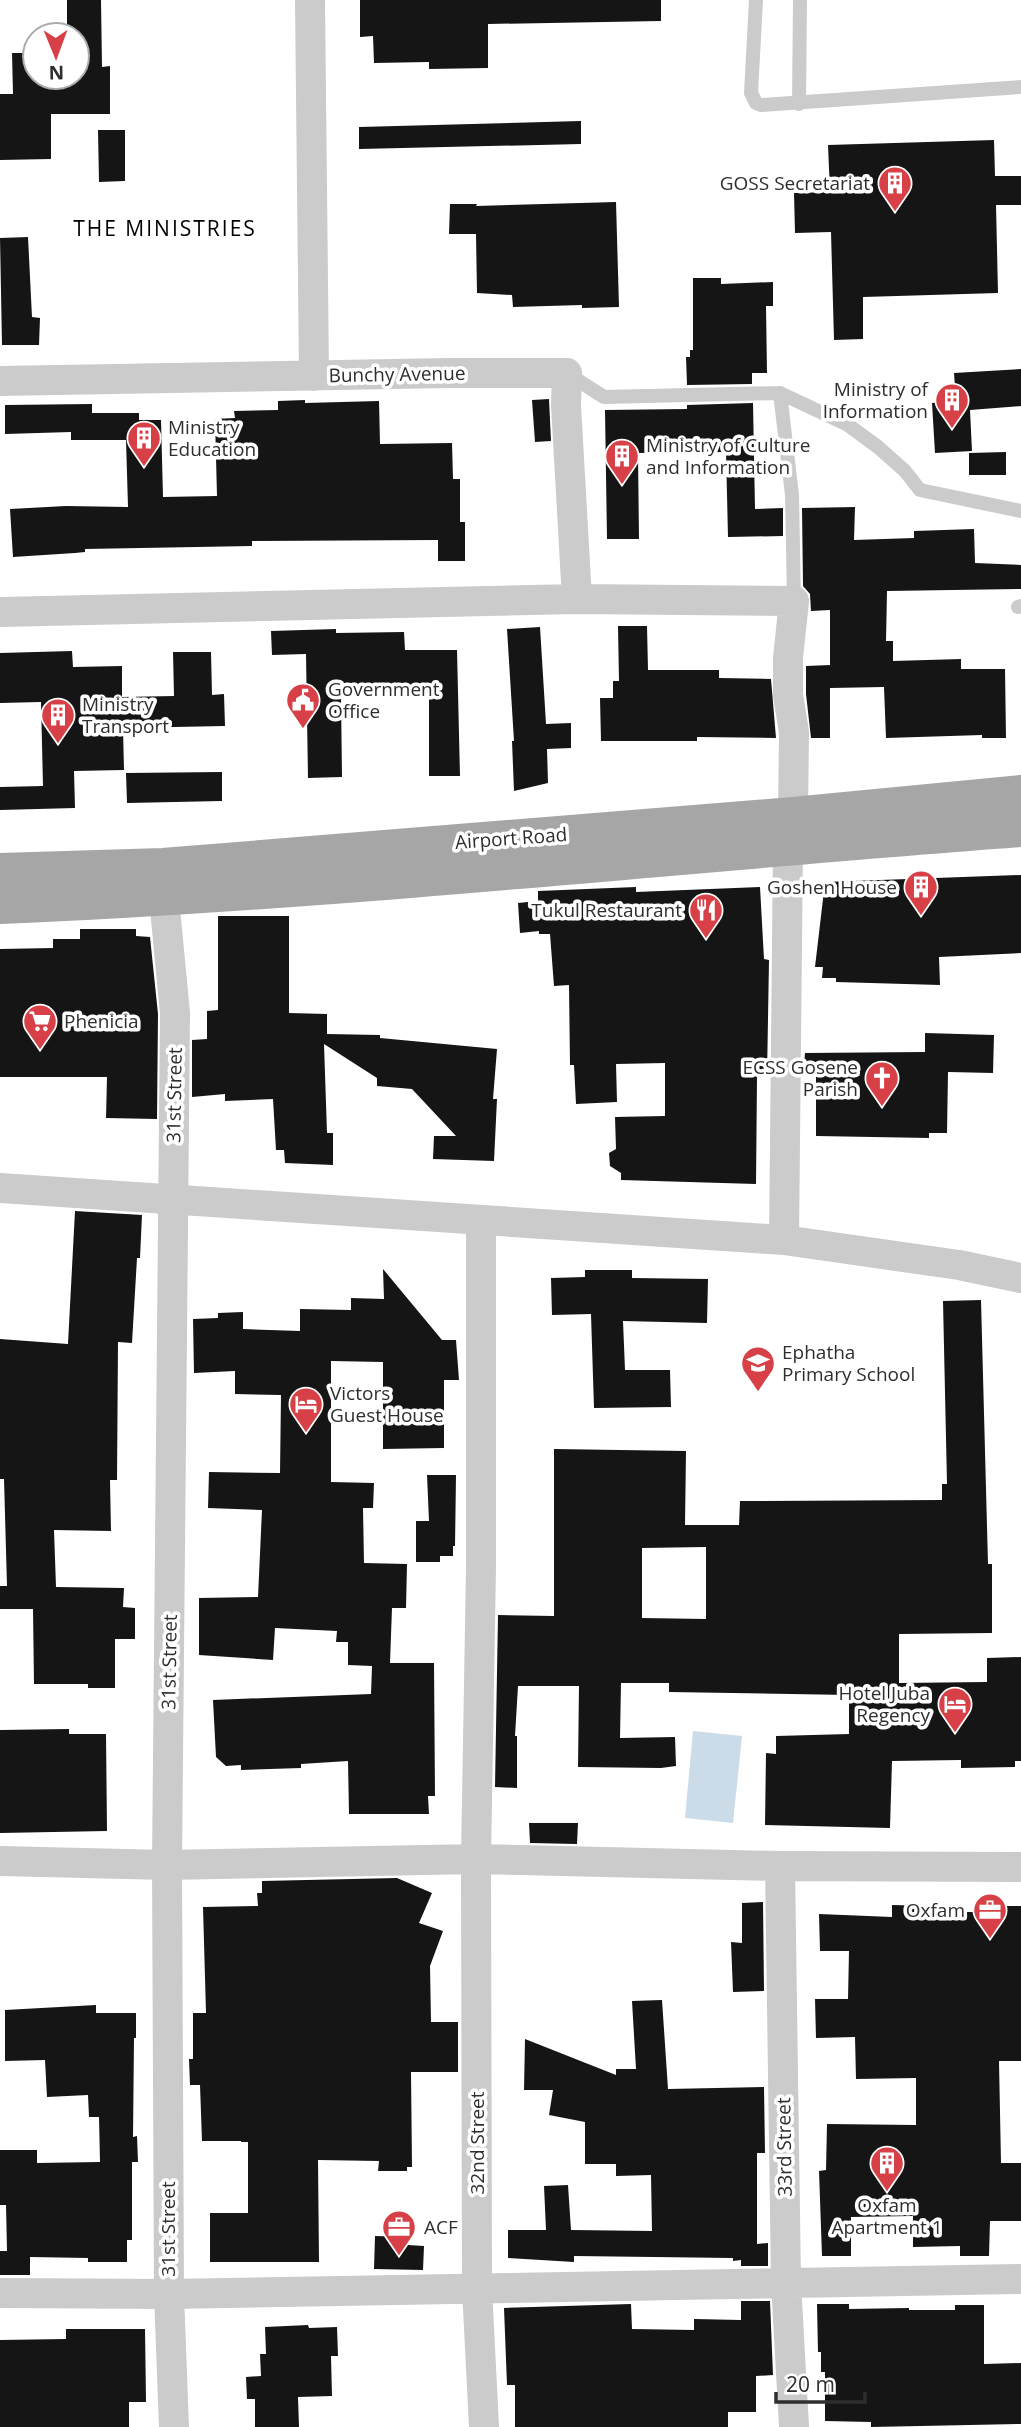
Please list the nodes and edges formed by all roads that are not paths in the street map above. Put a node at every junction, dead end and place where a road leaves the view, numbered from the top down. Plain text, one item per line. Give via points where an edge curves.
1 (310, 0) edge
2 (756, 0) edge
3 (800, 0) edge
4 (1021, 87) edge
5 (800, 104) junction
6 (567, 373) junction
7 (314, 376) junction
8 (0, 381) edge
9 (779, 393) junction
10 (1021, 511) edge
11 (577, 599) junction
12 (794, 601) junction
13 (0, 612) edge
14 (1021, 794) edge
15 (1021, 828) edge
16 (791, 831) junction
17 (0, 872) edge
18 (164, 898) junction
19 (0, 905) edge
20 (0, 1188) edge
21 (173, 1201) junction
22 (481, 1220) junction
23 (783, 1240) junction
24 (1021, 1278) edge
25 (477, 1859) junction
26 (0, 1861) edge
27 (167, 1865) junction
28 (780, 1866) junction
29 (1021, 1867) edge
30 (1021, 2279) edge
31 (786, 2282) junction
32 (477, 2288) junction
33 (0, 2293) edge
34 (169, 2294) junction
35 (174, 2427) edge
36 (484, 2427) edge
37 (794, 2427) edge

1 - 7 street
2 - 5 lane via 753,99 761,106
3 - 5 lane
4 - 5 lane
6 - 7 street, Bunchy Avenue
6 - 9 lane via 604,397
6 - 11 street
7 - 8 street, Bunchy Avenue
9 - 10 lane via 848,425 905,471 920,491
9 - 12 lane via 792,495
11 - 12 street
11 - 13 street
12 - 16 street via 788,658 794,732
14 - 16 main road, Airport Road
15 - 16 main road, Airport Road
16 - 17 main road, Airport Road
16 - 18 main road, Airport Road
16 - 23 street
18 - 19 main road, Airport Road
18 - 21 street, 31st Street via 175,1013
20 - 21 street
21 - 22 street
21 - 27 street, 31st Street
22 - 23 street
22 - 25 street, 32nd Street
23 - 24 street
25 - 27 street
25 - 28 street
25 - 32 street, 32nd Street
26 - 27 street
27 - 34 street, 31st Street
28 - 29 street
28 - 31 street, 33rd Street
30 - 31 street
31 - 32 street
31 - 37 street, 33rd Street
32 - 34 street
32 - 36 street, 32nd Street
33 - 34 street
34 - 35 street, 31st Street

